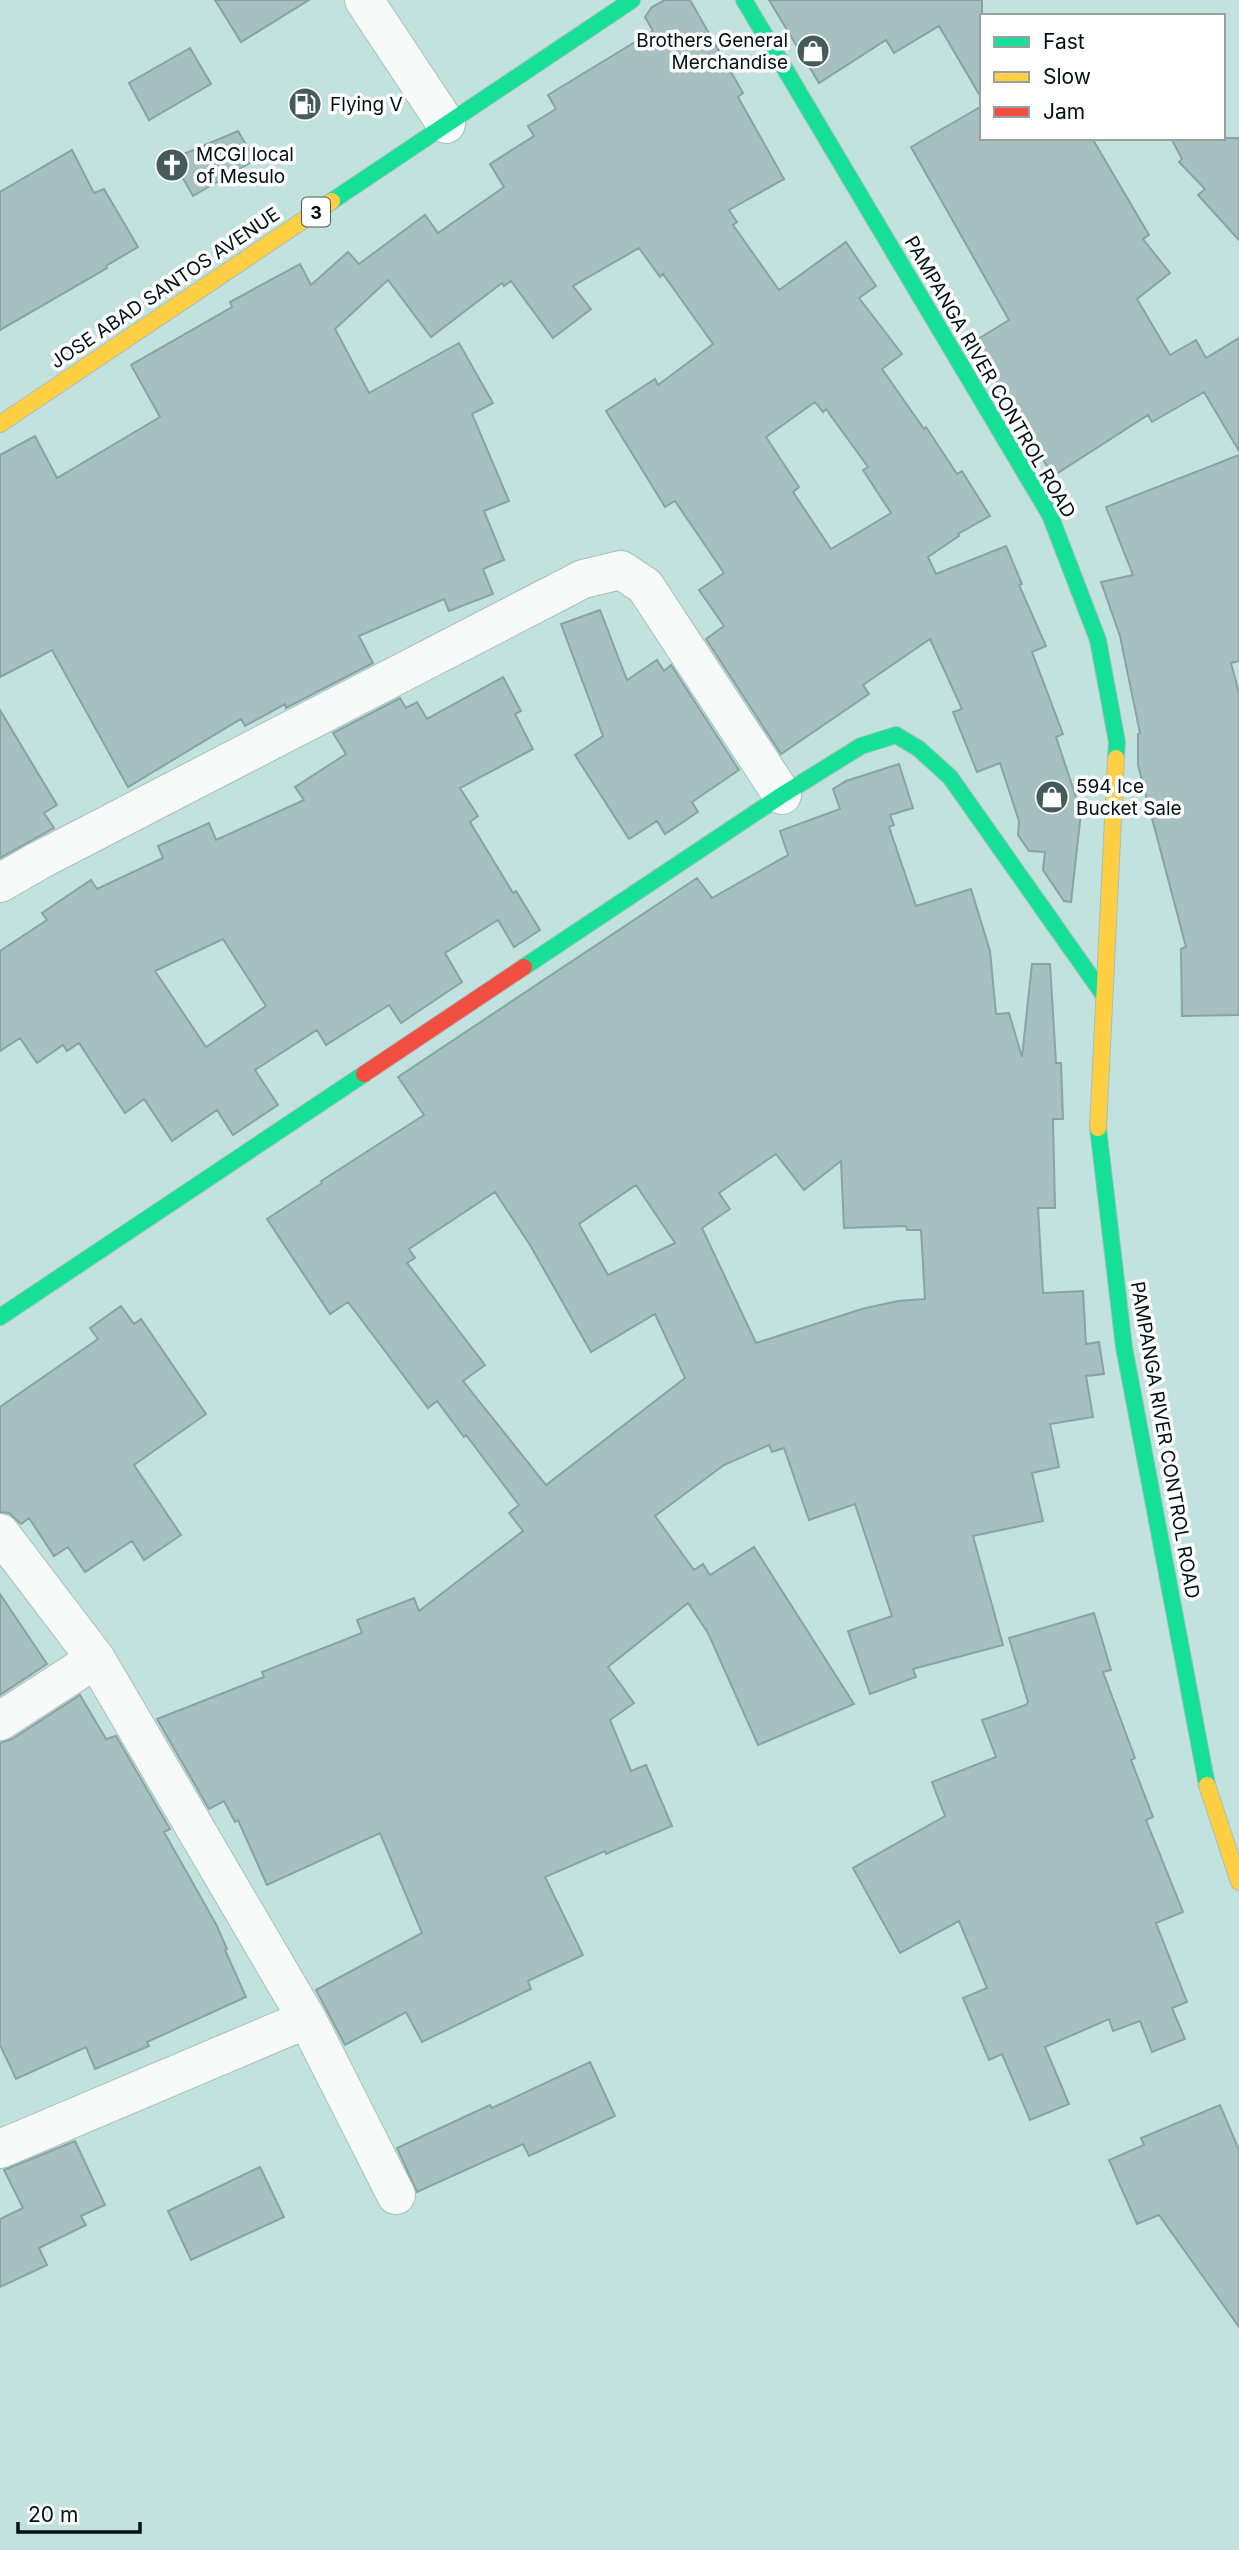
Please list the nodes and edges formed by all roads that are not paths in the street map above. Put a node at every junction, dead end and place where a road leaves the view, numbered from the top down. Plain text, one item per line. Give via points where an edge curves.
1 (364, 0) edge
2 (632, 0) edge
3 (744, 0) edge
4 (446, 124) junction
5 (0, 424) edge
6 (782, 795) junction
7 (0, 883) edge
8 (1103, 994) junction
9 (0, 1317) edge
10 (0, 1534) edge
11 (96, 1659) junction
12 (0, 1721) edge
13 (1239, 1882) edge
14 (307, 2019) junction
15 (0, 2149) edge
16 (396, 2195) dead end

1 - 4 street
2 - 4 main road, JOSE ABAD SANTOS AVENUE / 3
3 - 8 main road, PAMPANGA RIVER CONTROL ROAD via 1050,515 1098,640 1116,742
4 - 5 main road, JOSE ABAD SANTOS AVENUE / 3
6 - 7 street via 645,586 621,570 583,579
6 - 8 main road via 862,746 896,735 919,749 950,777
6 - 9 main road
8 - 13 main road, PAMPANGA RIVER CONTROL ROAD via 1098,1126 1124,1347 1209,1796
10 - 11 street
11 - 12 street
11 - 14 street
14 - 15 street
14 - 16 street

